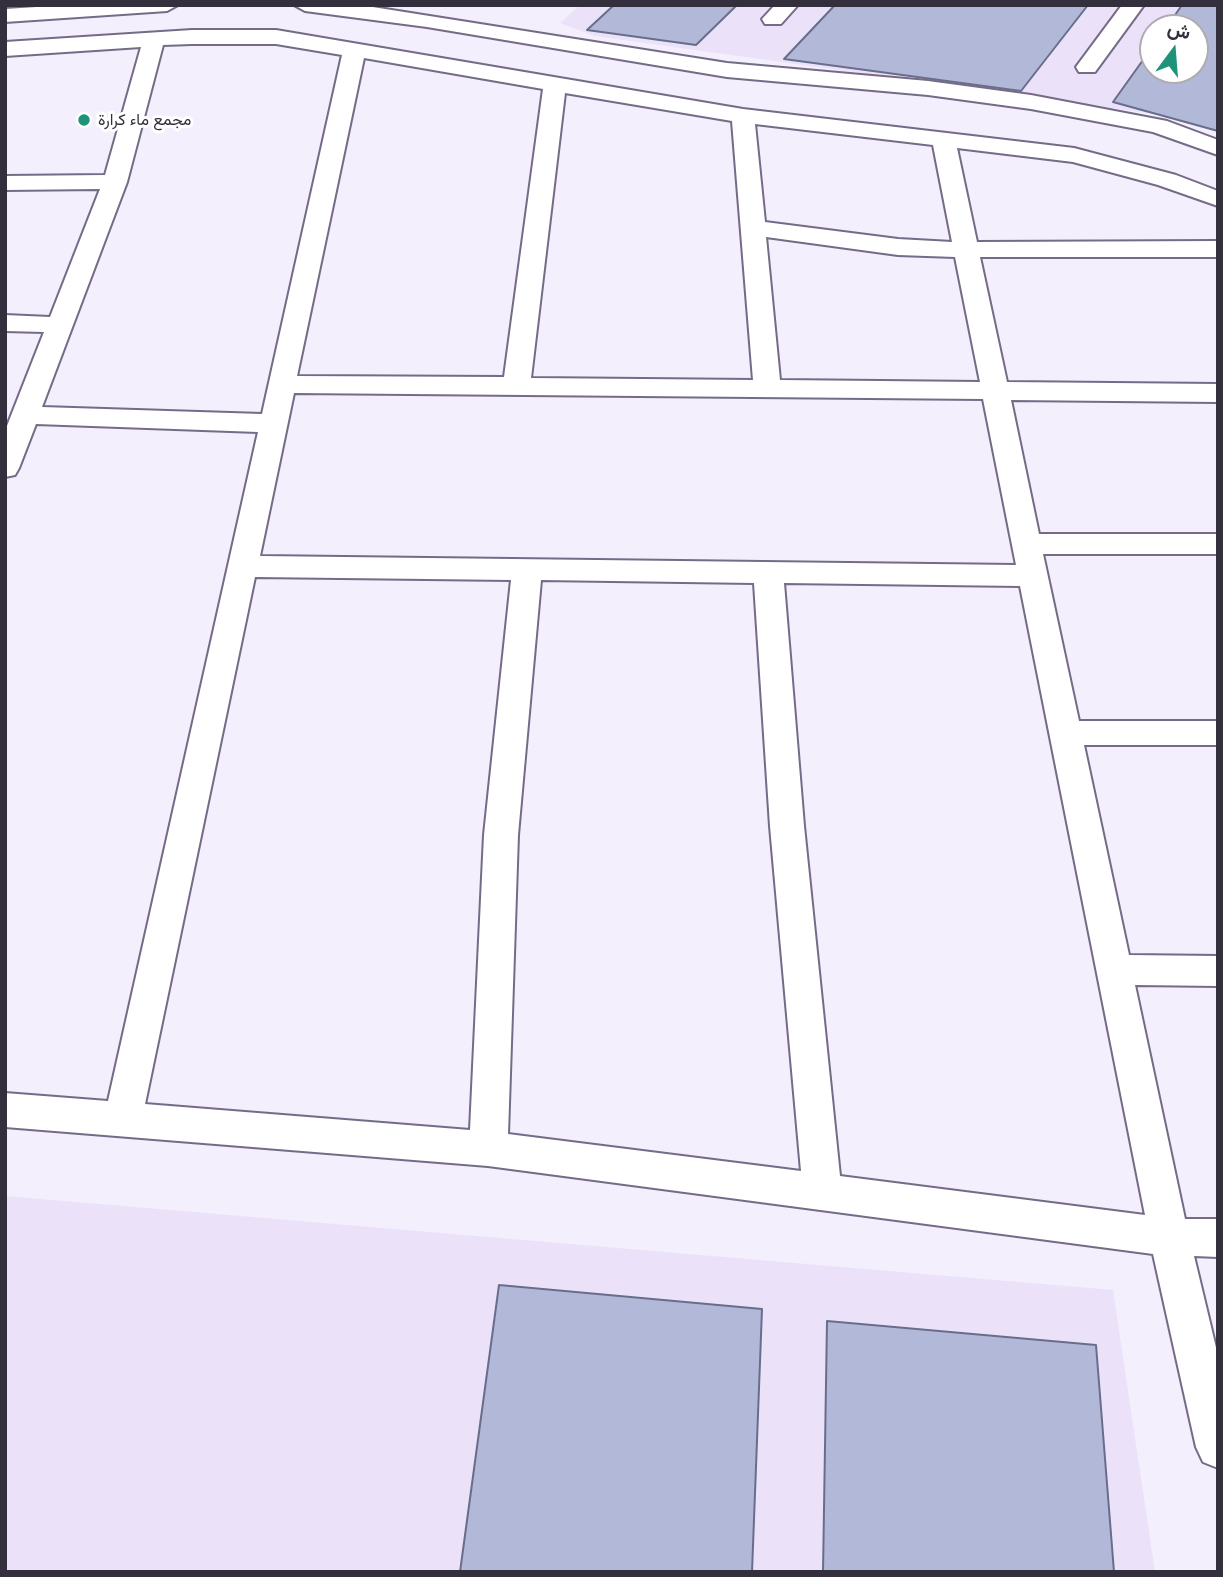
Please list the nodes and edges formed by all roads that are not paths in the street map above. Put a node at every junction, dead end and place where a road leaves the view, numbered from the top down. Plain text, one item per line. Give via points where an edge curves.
1 (167, 5) edge
2 (305, 5) edge
3 (1133, 5) edge
4 (5, 16) edge
5 (153, 39) junction
6 (5, 49) edge
7 (354, 51) junction
8 (1087, 67) dead end
9 (555, 85) junction
10 (743, 116) junction
11 (943, 138) junction
12 (1218, 148) edge
13 (115, 182) junction
14 (5, 183) edge
15 (1218, 199) edge
16 (753, 228) junction
17 (1218, 248) edge
18 (966, 250) junction
19 (5, 323) edge
20 (62, 325) junction
21 (282, 384) junction
22 (516, 387) junction
23 (767, 389) junction
24 (995, 391) junction
25 (1218, 393) edge
26 (26, 415) junction
27 (273, 423) junction
28 (6, 465) edge
29 (1027, 544) junction
30 (1218, 544) edge
31 (242, 566) junction
32 (527, 571) junction
33 (768, 573) junction
34 (1034, 576) junction
35 (1065, 733) junction
36 (1218, 733) edge
37 (1114, 970) junction
38 (1218, 971) edge
39 (5, 1110) edge
40 (122, 1118) junction
41 (488, 1149) junction
42 (822, 1192) junction
43 (1169, 1237) junction
44 (1218, 1238) edge
45 (1218, 1447) edge

1 - 4 street
2 - 12 street via 427,20 727,70 1031,102 1159,126
3 - 8 street
5 - 6 street
5 - 7 street via 276,37
5 - 13 street
7 - 9 street
7 - 21 street
9 - 10 street
9 - 22 street
10 - 11 street
10 - 16 street
11 - 15 street via 1074,155
11 - 18 street
13 - 14 street
13 - 20 street
16 - 18 street via 898,247
16 - 23 street
17 - 18 street
18 - 24 street
19 - 20 street
20 - 26 street
21 - 22 street
21 - 27 street
22 - 23 street
23 - 24 street
24 - 25 street
24 - 29 street
26 - 27 street
26 - 28 street
27 - 31 street
29 - 30 street
29 - 34 street
31 - 32 street
31 - 40 street
32 - 33 street
32 - 41 street via 501,835
33 - 34 street
33 - 42 street
34 - 35 street
35 - 36 street
35 - 37 street
37 - 38 street
37 - 43 street
39 - 40 street
40 - 41 street
41 - 42 street
42 - 43 street
43 - 44 street
43 - 45 street

